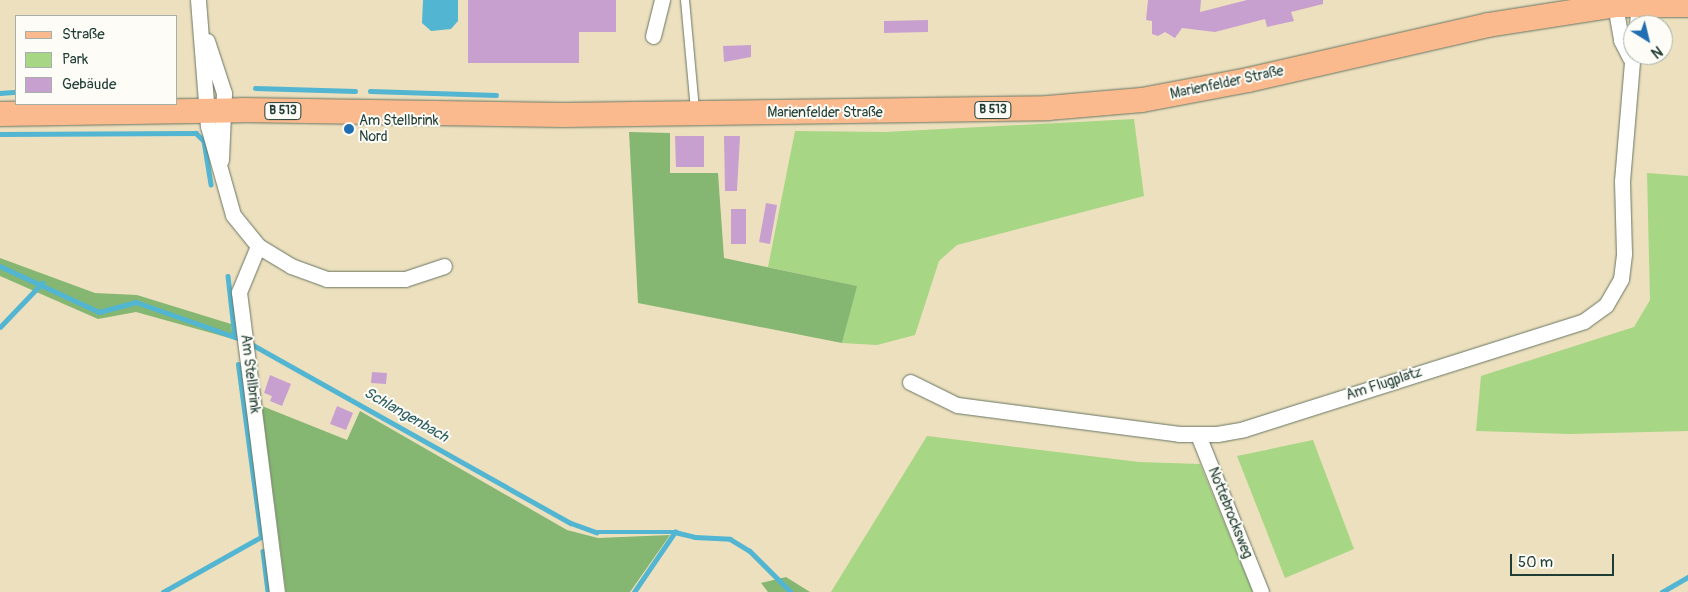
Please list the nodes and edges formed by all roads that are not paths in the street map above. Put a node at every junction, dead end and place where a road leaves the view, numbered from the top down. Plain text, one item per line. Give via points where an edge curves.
1 (198, 0) edge
2 (662, 0) edge
3 (685, 0) edge
4 (1615, 2) edge
5 (1688, 4) edge
6 (1638, 10) edge
7 (202, 25) junction
8 (653, 36) dead end
9 (1623, 43) edge
10 (1631, 65) edge
11 (216, 110) junction
12 (0, 114) edge
13 (695, 114) junction
14 (258, 246) junction
15 (444, 266) dead end
16 (910, 382) dead end
17 (1198, 434) junction
18 (277, 592) edge
19 (1261, 592) edge

1 - 7 street
2 - 8 street
3 - 13 lane
4 - 6 main road, Marienfelder Straße / B 513
4 - 9 street, Am Flugplatz
4 - 13 main road, Marienfelder Straße / B 513 via 1488,25 1248,80 1142,100 941,112
5 - 6 main road, B 513
7 - 11 street
7 - 11 street via 224,93
10 - 17 street, Am Flugplatz via 1622,181 1624,253 1620,278 1606,305 1584,321 1244,429
11 - 12 main road, Marienfelder Straße / B 513
11 - 13 main road, Marienfelder Straße / B 513
11 - 14 street via 220,169 233,215
14 - 15 street via 291,266 327,279 406,279
14 - 18 street, Am Stellbrink via 239,292
16 - 17 street, Am Flugplatz via 957,405
17 - 19 street, Nottebrocksweg

